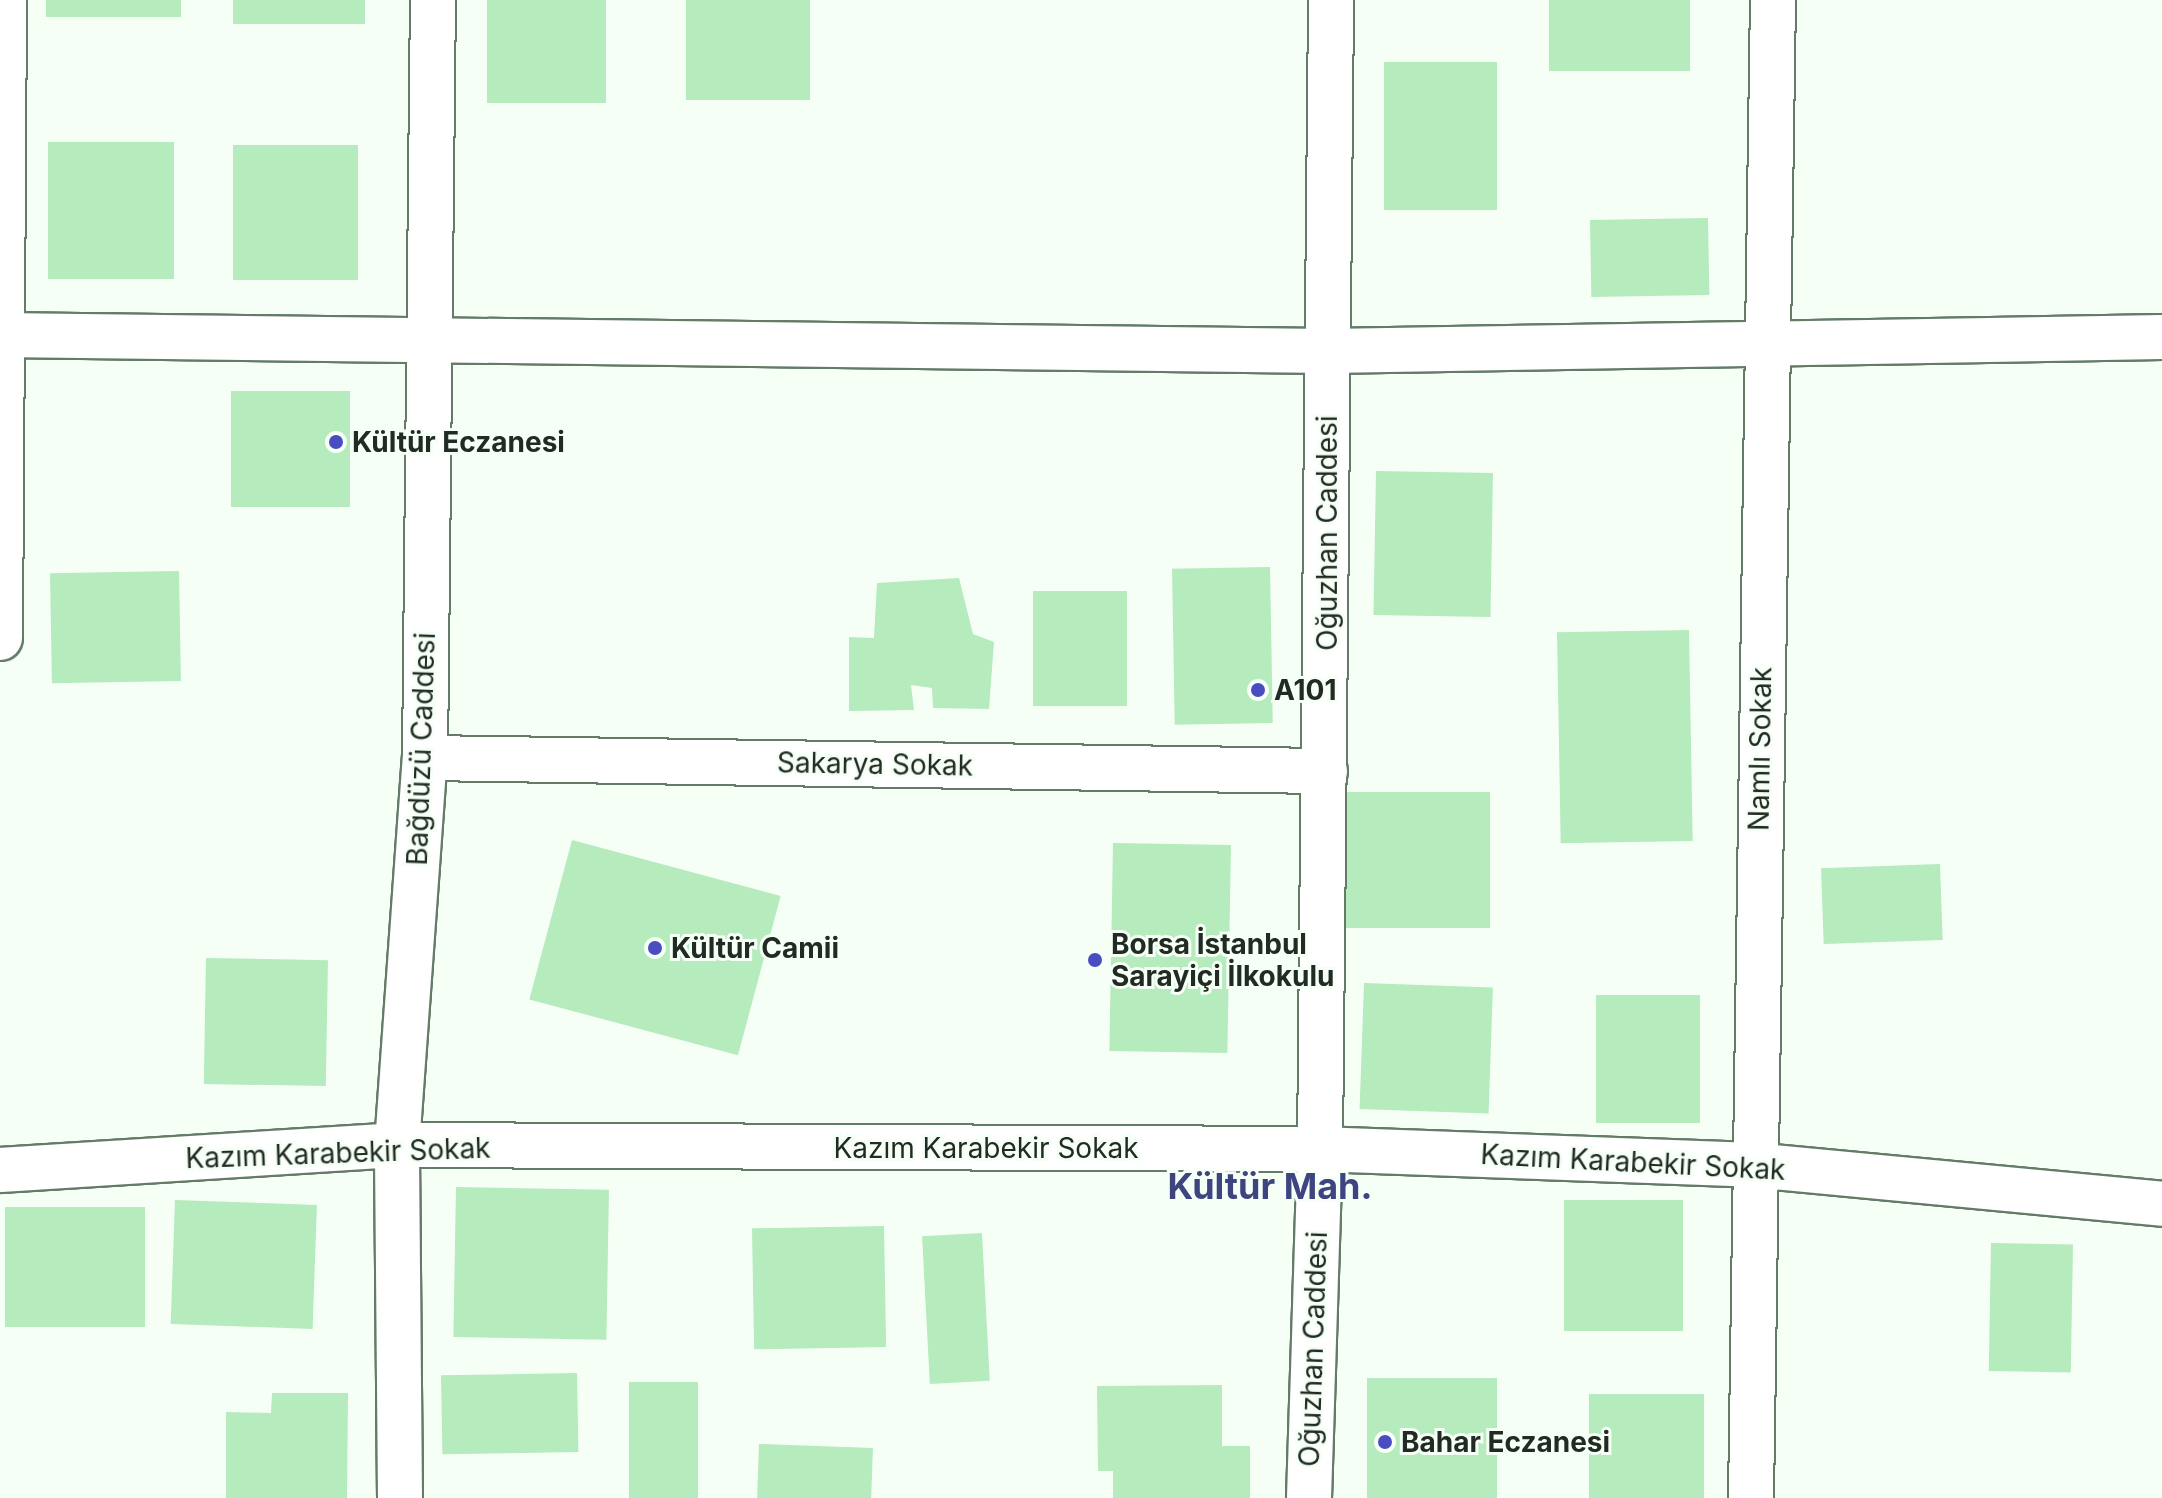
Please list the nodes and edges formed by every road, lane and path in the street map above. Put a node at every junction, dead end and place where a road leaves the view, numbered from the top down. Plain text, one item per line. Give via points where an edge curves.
1 (4, 0) edge
2 (433, 0) edge
3 (1331, 0) edge
4 (1773, 0) edge
5 (2, 335) edge
6 (2162, 337) edge
7 (429, 341) junction
8 (1768, 348) junction
9 (1328, 351) junction
10 (0, 638) edge
11 (425, 758) junction
12 (1325, 771) junction
13 (397, 1145) junction
14 (1320, 1149) junction
15 (1752, 1165) junction
16 (0, 1170) edge
17 (2162, 1204) edge
18 (400, 1498) edge
19 (1309, 1498) edge
20 (1751, 1498) edge

1 - 5 street
2 - 7 street, Bağdüzü Caddesi
3 - 9 street, Oğuzhan Caddesi
4 - 8 street, Namlı Sokak
5 - 7 street
5 - 10 street
6 - 8 street
7 - 9 street
7 - 11 street, Bağdüzü Caddesi
8 - 9 street
8 - 15 street, Namlı Sokak
9 - 12 street, Oğuzhan Caddesi
11 - 12 street, Sakarya Sokak
11 - 13 street, Bağdüzü Caddesi
12 - 14 street, Oğuzhan Caddesi
13 - 14 street, Kazım Karabekir Sokak
13 - 16 street, Kazım Karabekir Sokak
13 - 18 street, Bağdüzü Caddesi
14 - 15 street, Kazım Karabekir Sokak
14 - 19 street, Oğuzhan Caddesi
15 - 17 street, Kazım Karabekir Sokak
15 - 20 street, Namlı Sokak

